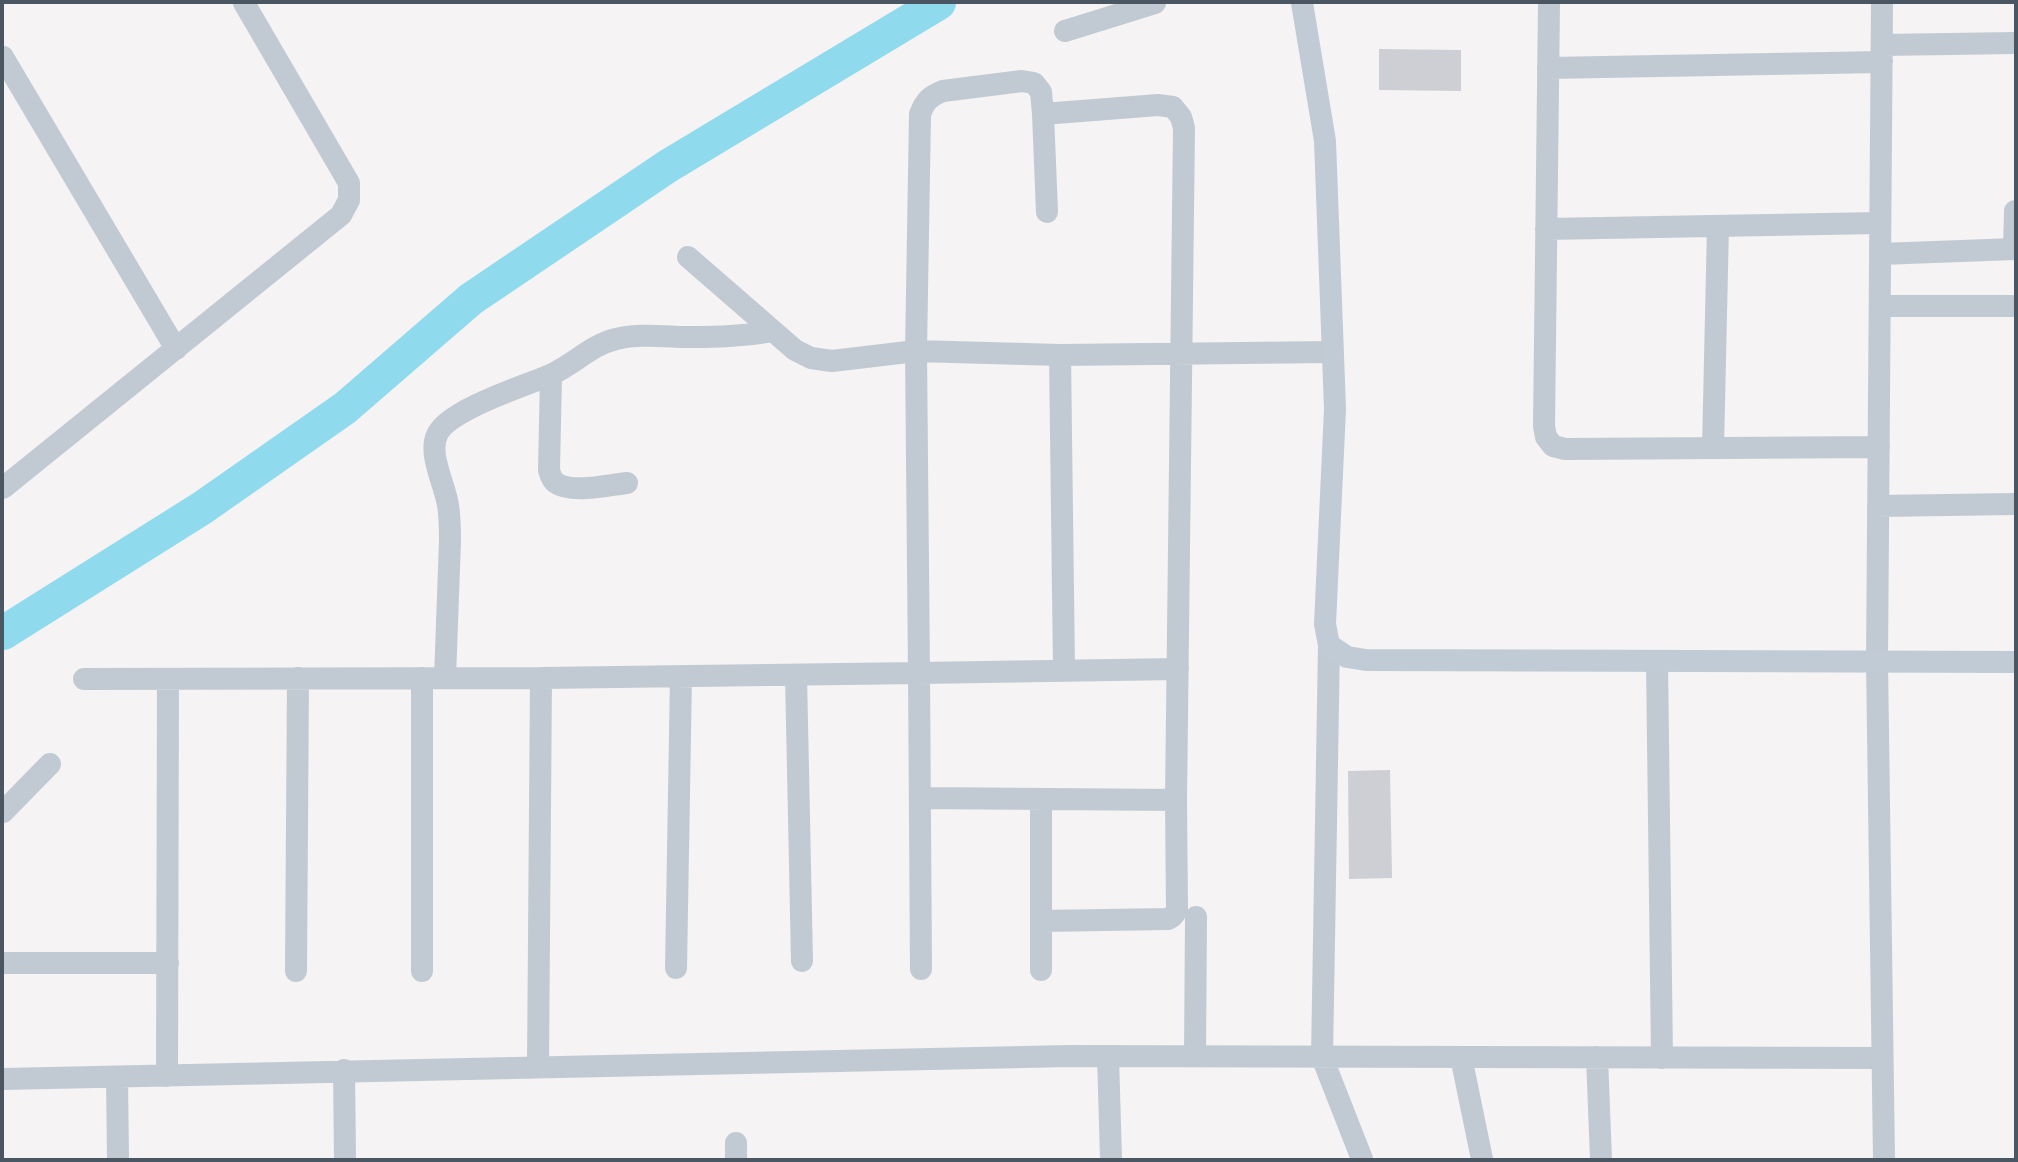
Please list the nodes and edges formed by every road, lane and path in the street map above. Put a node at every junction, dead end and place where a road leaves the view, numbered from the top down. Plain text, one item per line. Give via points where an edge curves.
1 (244, 3) edge
2 (1155, 3) edge
3 (1302, 3) edge
4 (1549, 3) edge
5 (1882, 3) edge
6 (1065, 31) dead end
7 (2015, 43) edge
8 (1882, 53) junction
9 (3, 56) edge
10 (1548, 68) junction
11 (1043, 114) junction
12 (2015, 211) edge
13 (1047, 212) dead end
14 (1880, 223) junction
15 (1718, 226) junction
16 (1546, 229) junction
17 (2014, 249) edge
18 (1880, 254) junction
19 (688, 257) dead end
20 (1880, 306) junction
21 (2015, 306) edge
22 (772, 331) junction
23 (176, 349) junction
24 (916, 351) junction
25 (1332, 352) junction
26 (1181, 354) junction
27 (1060, 355) junction
28 (551, 375) junction
29 (1879, 447) junction
30 (1713, 448) junction
31 (627, 483) dead end
32 (3, 488) edge
33 (2015, 504) edge
34 (1878, 506) junction
35 (1329, 645) junction
36 (1657, 661) junction
37 (1877, 662) junction
38 (2015, 662) edge
39 (1178, 669) junction
40 (1064, 670) junction
41 (919, 673) junction
42 (796, 674) junction
43 (681, 676) junction
44 (298, 678) junction
45 (422, 678) junction
46 (445, 678) junction
47 (541, 678) junction
48 (84, 679) dead end
49 (168, 679) junction
50 (50, 764) dead end
51 (920, 798) junction
52 (1041, 799) junction
53 (1176, 800) junction
54 (3, 812) edge
55 (1196, 916) dead end
56 (1042, 921) junction
57 (802, 961) dead end
58 (3, 963) edge
59 (168, 963) junction
60 (676, 968) dead end
61 (921, 969) dead end
62 (1041, 970) dead end
63 (296, 971) dead end
64 (422, 971) dead end
65 (1108, 1056) junction
66 (1195, 1056) junction
67 (1322, 1057) junction
68 (1461, 1057) junction
69 (1597, 1057) junction
70 (1662, 1058) junction
71 (1882, 1058) junction
72 (538, 1066) junction
73 (344, 1070) junction
74 (167, 1076) junction
75 (117, 1077) junction
76 (3, 1079) edge
77 (118, 1159) edge
78 (345, 1159) edge
79 (1111, 1159) edge
80 (1362, 1159) edge
81 (1482, 1159) edge
82 (1601, 1159) edge
83 (1884, 1159) edge

1 - 23 street via 349,183 349,200 341,215
2 - 6 street
3 - 25 street via 1325,141
4 - 10 street
5 - 8 street
7 - 8 street
8 - 10 street
8 - 14 street
9 - 23 street
10 - 16 street
11 - 13 street
11 - 24 street via 1041,92 1034,82 1022,81 943,91 932,95 924,104 920,114
11 - 26 street via 1158,106 1172,107 1181,117 1184,128
12 - 17 street
14 - 15 street
14 - 18 street
15 - 16 street
15 - 30 street
16 - 30 street via 1544,426 1546,437 1552,446
17 - 18 street
18 - 20 street
19 - 22 street
20 - 21 street
20 - 29 street
22 - 24 street via 795,350 811,358 832,361
22 - 28 street via 738,337 635,336 615,339 599,345
23 - 32 street
24 - 27 street
24 - 41 street
25 - 26 street
25 - 35 street via 1335,409 1324,624
26 - 27 street
26 - 39 street
27 - 40 street
28 - 31 street via 548,470 554,482 564,487 579,489
28 - 46 street via 474,407 444,425 437,434 434,445 448,504 450,541
29 - 30 street
29 - 34 street
33 - 34 street
34 - 37 street
35 - 36 street via 1347,657 1366,660
35 - 67 street
36 - 37 street
36 - 70 street
37 - 38 street
37 - 71 street
39 - 40 street
39 - 53 street
40 - 41 street
41 - 42 street
41 - 51 street
42 - 43 street
42 - 57 street
43 - 47 street
43 - 60 street
44 - 45 street
44 - 49 street
44 - 63 street
45 - 46 street
45 - 64 street
46 - 47 street
47 - 72 street
48 - 49 street
49 - 59 street
50 - 54 street
51 - 52 street
51 - 61 street
52 - 53 street
52 - 56 street
53 - 56 street via 1177,910 1173,916 1168,920
55 - 66 street
56 - 62 street
58 - 59 street
59 - 74 street
65 - 66 street
65 - 72 street
65 - 79 street
66 - 67 street
67 - 68 street
67 - 80 street
68 - 69 street
68 - 81 street
69 - 70 street
69 - 82 street
70 - 71 street
71 - 83 street
72 - 73 street
73 - 74 street
73 - 78 street
74 - 75 street
75 - 76 street
75 - 77 street

